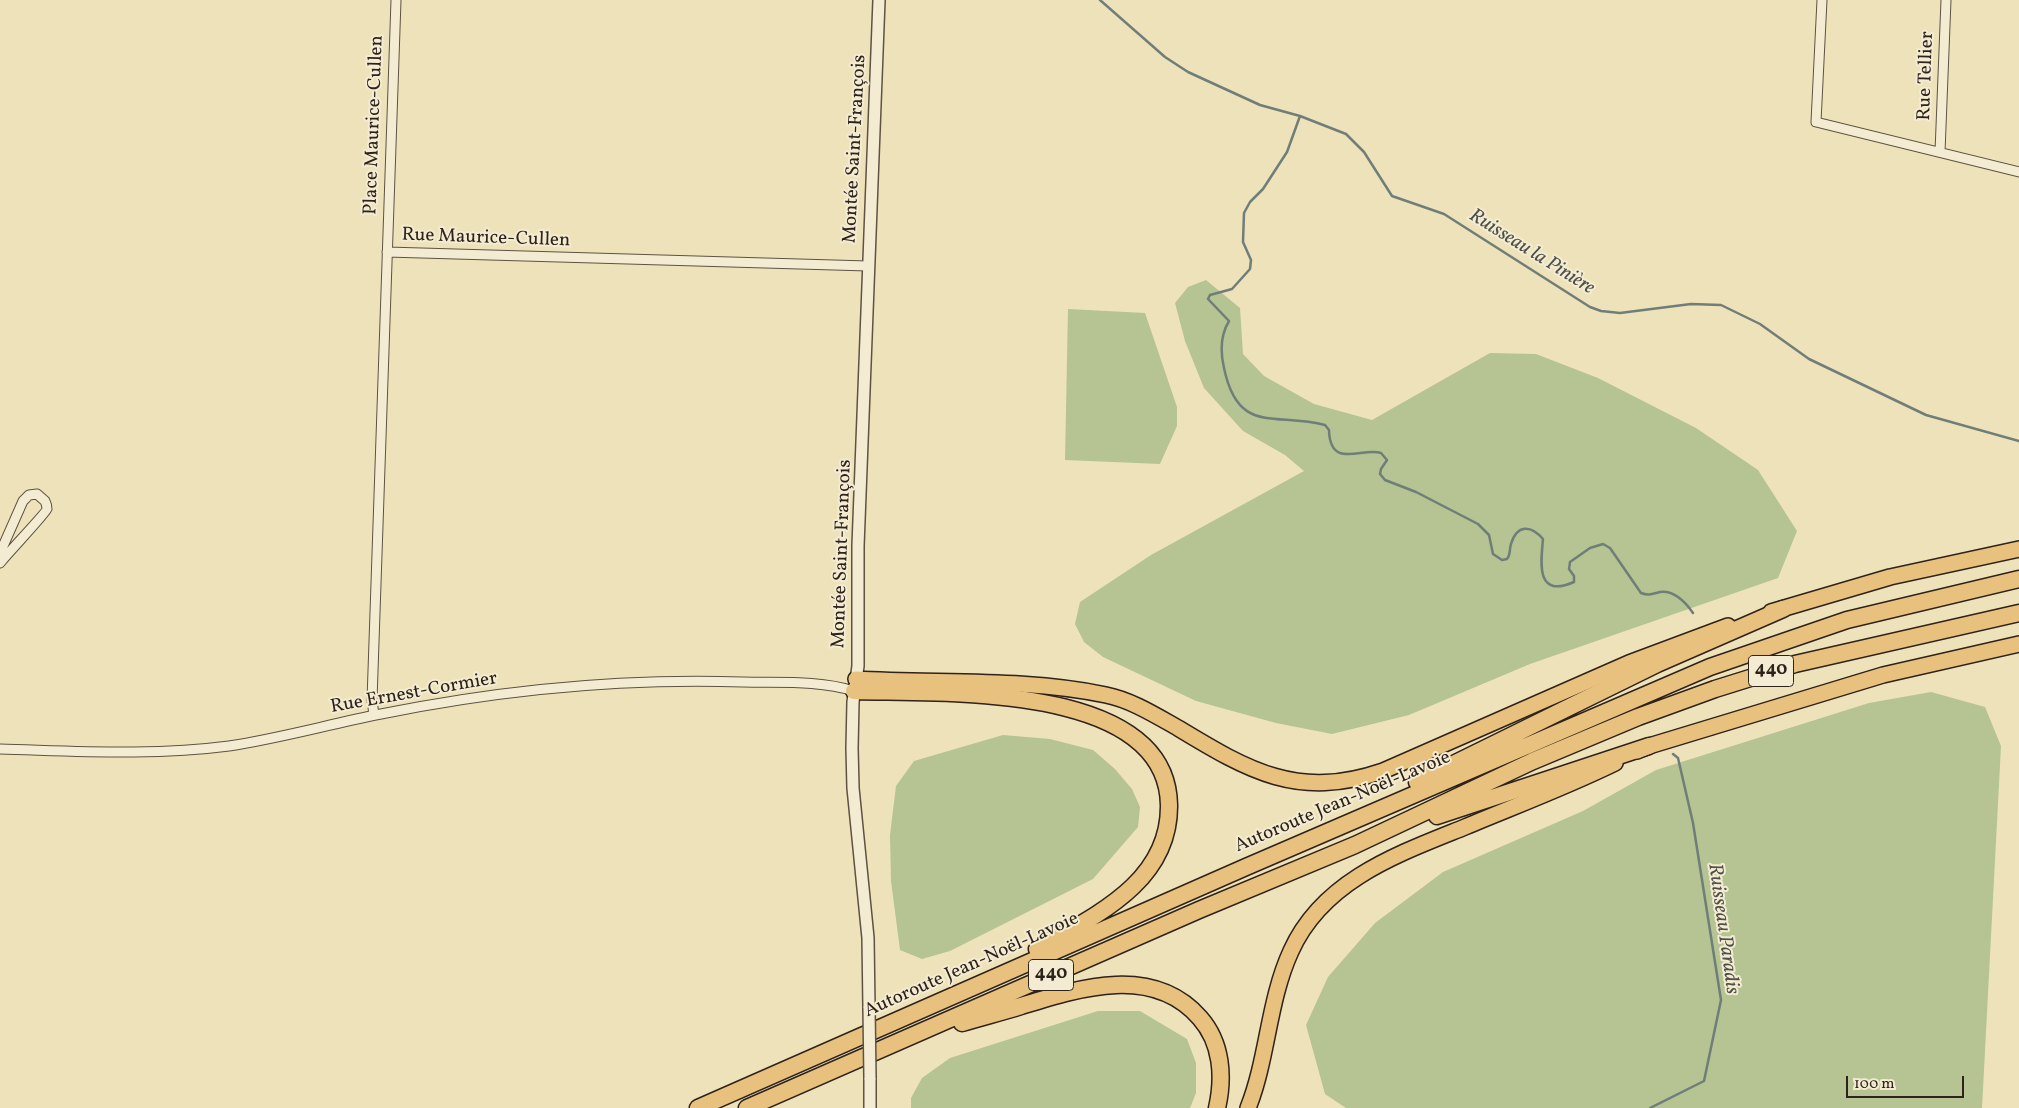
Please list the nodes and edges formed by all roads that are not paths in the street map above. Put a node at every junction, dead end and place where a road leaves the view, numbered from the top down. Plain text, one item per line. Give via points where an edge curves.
1 (396, 0) edge
2 (880, 0) edge
3 (1822, 0) edge
4 (1946, 0) edge
5 (1940, 152) junction
6 (2019, 172) edge
7 (388, 252) junction
8 (868, 266) junction
9 (2019, 549) edge
10 (0, 553) edge
11 (0, 562) edge
12 (2019, 579) edge
13 (1783, 609) junction
14 (2019, 613) edge
15 (2019, 644) edge
16 (855, 685) junction
17 (374, 715) junction
18 (1649, 746) junction
19 (0, 749) edge
20 (1355, 845) junction
21 (1246, 867) junction
22 (956, 995) junction
23 (902, 1040) junction
24 (698, 1108) edge
25 (747, 1108) edge
26 (870, 1108) edge
27 (1217, 1108) edge
28 (1248, 1108) edge

1 - 7 street, Place Maurice-Cullen
2 - 8 street, Montée Saint-François
3 - 5 street via 1816,122
4 - 5 street, Rue Tellier
5 - 6 street
7 - 8 street, Rue Maurice-Cullen
7 - 17 street, Rue Maurice-Cullen via 372,692
8 - 16 street, Montée Saint-François
9 - 13 highway via 1890,577
10 - 11 street via 22,501 37,494 45,501 43,516
12 - 21 highway, Autoroute Jean-Noël-Lavoie / 440 via 1853,618 1729,660
13 - 16 highway via 1655,652 1383,771 1354,780 1324,783 1284,780 1249,769 1143,709 1106,695 1026,686
13 - 21 highway via 1657,664
14 - 20 highway, Autoroute Jean-Noël-Lavoie / 440 via 1825,656 1674,703 1533,761
15 - 18 highway via 1884,675
16 - 17 street, Rue Ernest-Cormier via 698,681 627,683 504,694
16 - 22 highway via 1000,696 1058,706 1128,733 1151,753 1164,774 1169,799 1166,831 1158,854 1141,880 1103,911
16 - 26 street, Montée Saint-François, bridge via 853,779 866,914
17 - 19 street, Rue Ernest-Cormier via 276,738 186,750 87,752
18 - 20 highway
18 - 28 highway via 1595,773 1396,856 1335,892 1308,922 1287,960
20 - 23 highway, Autoroute Jean-Noël-Lavoie / 440
21 - 22 highway, Autoroute Jean-Noël-Lavoie / 440
22 - 24 highway, Autoroute Jean-Noël-Lavoie / 440
23 - 25 highway, Autoroute Jean-Noël-Lavoie / 440
23 - 27 highway via 1081,988 1119,984 1148,988 1187,1006 1212,1034 1221,1071

